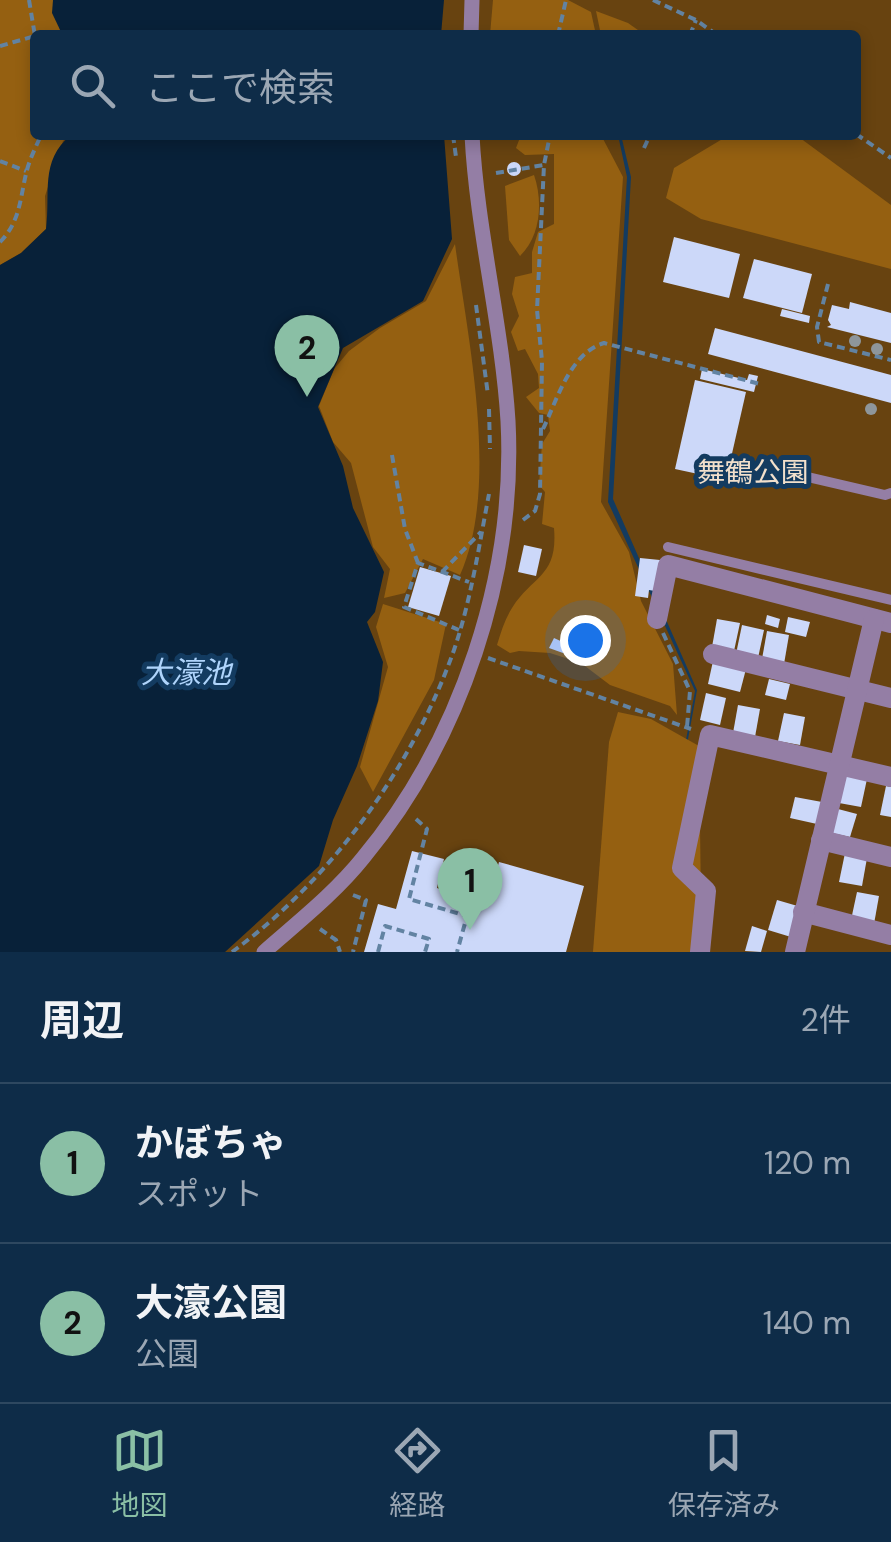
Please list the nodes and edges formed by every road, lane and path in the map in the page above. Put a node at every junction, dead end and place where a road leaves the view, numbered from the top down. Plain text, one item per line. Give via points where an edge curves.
1 (29, 0) edge
2 (472, 0) edge
3 (566, 0) edge
4 (654, 0) edge
5 (696, 20) junction
6 (34, 30) edge
7 (472, 30) edge
8 (559, 30) edge
9 (692, 30) edge
10 (710, 30) edge
11 (30, 37) edge
12 (0, 46) edge
13 (861, 137) edge
14 (39, 140) edge
15 (454, 140) edge
16 (473, 140) edge
17 (549, 140) edge
18 (648, 140) edge
19 (644, 148) dead end
20 (891, 158) edge
21 (0, 161) edge
22 (544, 165) junction
23 (26, 171) junction
24 (458, 173) dead end
25 (496, 173) dead end
26 (0, 242) edge
27 (828, 284) dead end
28 (473, 288) dead end
29 (891, 360) edge
30 (760, 384) dead end
31 (541, 434) junction
32 (490, 450) dead end
33 (392, 454) dead end
34 (760, 466) dead end
35 (491, 482) dead end
36 (891, 493) edge
37 (523, 520) dead end
38 (482, 531) junction
39 (668, 547) dead end
40 (418, 563) junction
41 (442, 572) junction
42 (471, 583) junction
43 (891, 600) edge
44 (657, 619) joint
45 (883, 620) edge
46 (459, 630) junction
47 (714, 654) dead end
48 (482, 656) dead end
49 (857, 690) junction
50 (891, 698) edge
51 (687, 727) junction
52 (710, 735) junction
53 (838, 764) junction
54 (891, 777) edge
55 (416, 819) dead end
56 (820, 840) junction
57 (891, 858) edge
58 (353, 895) dead end
59 (803, 912) junction
60 (320, 928) dead end
61 (891, 935) edge
62 (235, 951) edge
63 (264, 952) edge
64 (340, 952) edge
65 (353, 952) edge
66 (378, 952) edge
67 (425, 952) edge
68 (457, 952) edge
69 (700, 952) edge
70 (794, 952) edge

1 - 6 path
2 - 7 street
3 - 8 path
4 - 5 path
5 - 9 path
5 - 10 path
11 - 12 path
13 - 20 path
14 - 23 path
15 - 24 path
16 - 63 street via 508,434 498,567 487,615 448,718 395,816 362,860
17 - 22 path
18 - 19 path
21 - 23 path
22 - 25 path
22 - 31 path via 537,310
23 - 26 path via 21,205
27 - 29 path via 819,342
28 - 32 path
30 - 31 path via 604,343 574,366
31 - 37 path via 540,494 536,511
33 - 40 path
34 - 36 lane
35 - 38 path
38 - 41 path
38 - 42 path
39 - 43 lane
40 - 41 path
40 - 46 path via 404,606
41 - 42 path
42 - 46 path
44 - 45 street via 668,565
44 - 51 path via 690,691
45 - 49 street
46 - 62 path via 422,729 379,794 299,896
47 - 49 street
48 - 51 path
49 - 50 street
49 - 53 street
51 - 52 path
52 - 53 street
52 - 69 street via 682,868 706,891
53 - 54 street
53 - 56 street
55 - 68 path via 427,829 409,899 467,916
56 - 57 street
56 - 59 street
58 - 65 path via 366,900
59 - 61 street
59 - 70 street
60 - 64 path
66 - 67 path via 385,926 428,939

